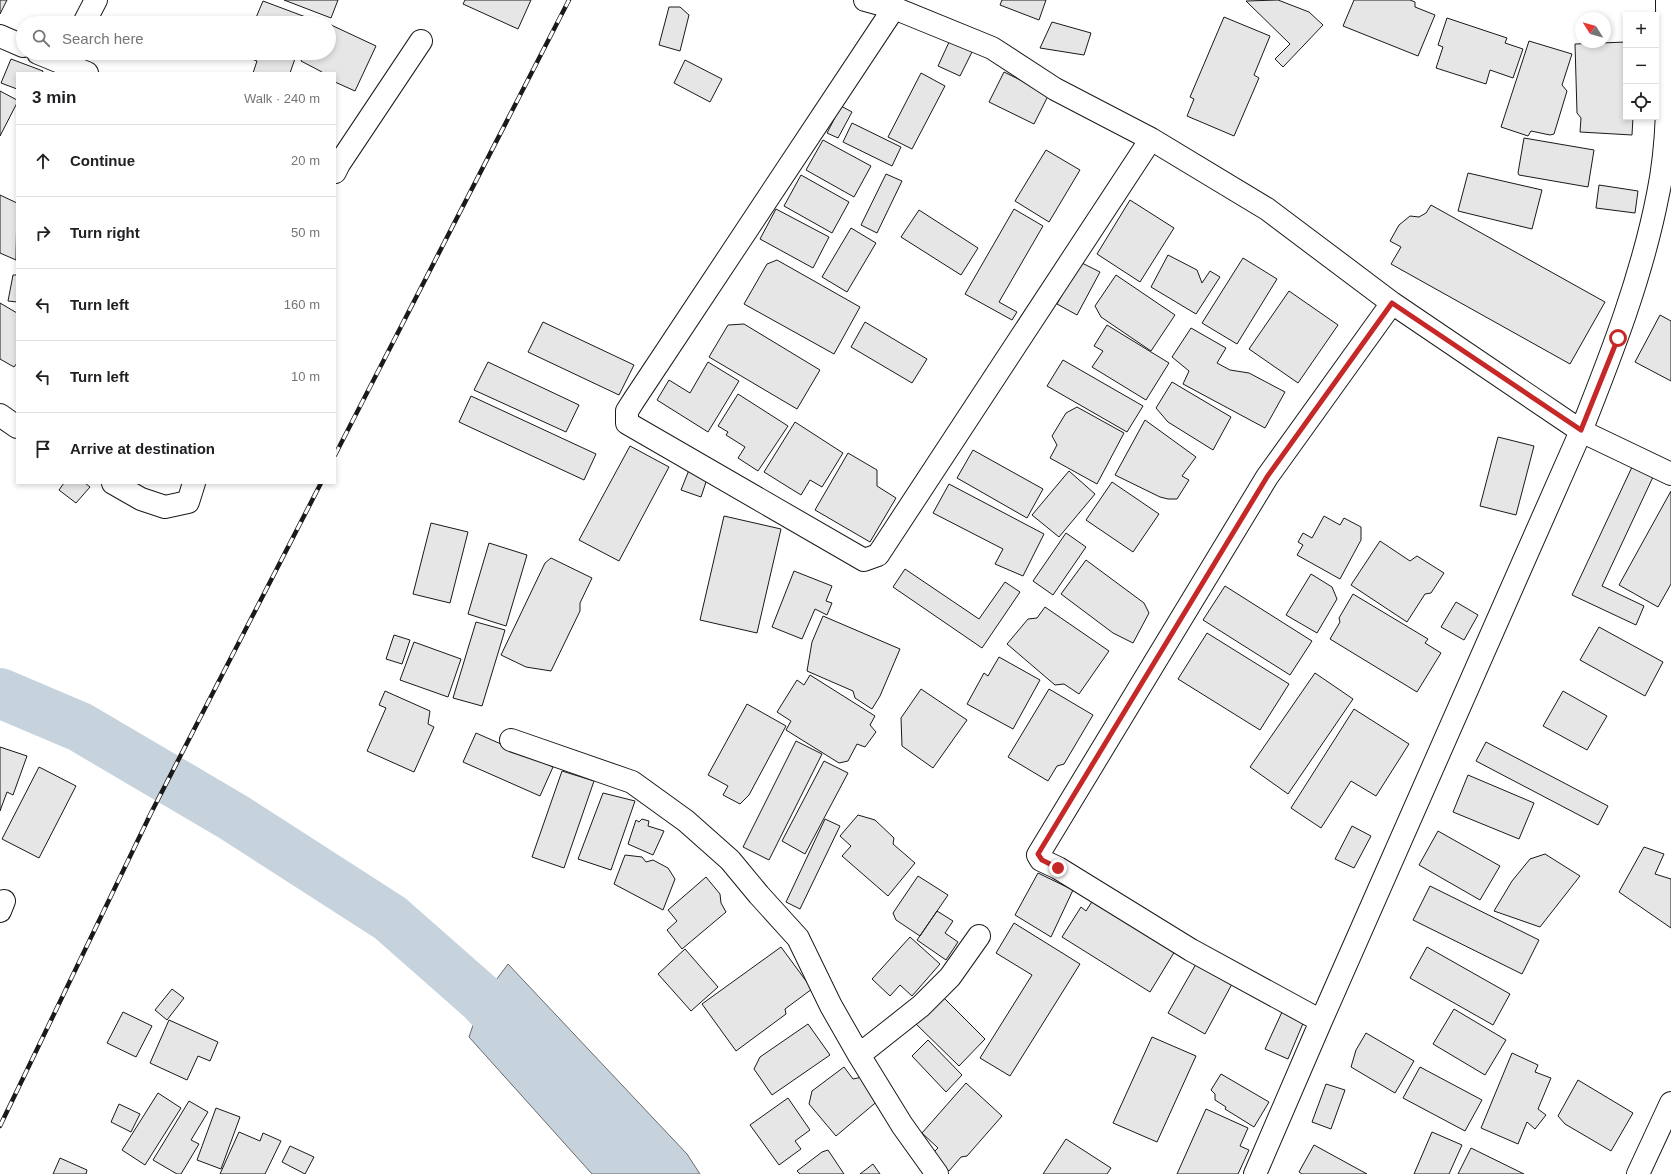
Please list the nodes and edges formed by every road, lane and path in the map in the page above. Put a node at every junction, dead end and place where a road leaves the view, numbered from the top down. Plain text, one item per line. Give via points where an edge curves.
1 (96, 0) edge
2 (865, 0) edge
3 (1667, 0) edge
4 (894, 8) junction
5 (88, 16) edge
6 (0, 36) edge
7 (421, 41) dead end
8 (16, 43) edge
9 (68, 60) edge
10 (86, 72) edge
11 (1151, 139) junction
12 (336, 166) edge
13 (1665, 196) edge
14 (1392, 303) junction
15 (0, 415) edge
16 (16, 426) edge
17 (1581, 430) junction
18 (1671, 474) edge
19 (115, 484) edge
20 (194, 484) edge
21 (511, 740) dead end
22 (979, 936) dead end
23 (1321, 1021) junction
24 (859, 1055) junction
25 (1671, 1103) edge
26 (937, 1174) edge
27 (1255, 1174) edge
28 (1638, 1174) edge

1 - 5 street
2 - 4 street
3 - 13 street
4 - 11 street via 992,48 1055,88
4 - 11 street via 627,411 627,423 864,560 878,555
6 - 8 street
7 - 12 street
9 - 10 street
11 - 14 street via 1267,209
13 - 17 street via 1618,338
14 - 17 street
14 - 23 street via 1267,477 1038,854 1042,860 1191,950
15 - 16 street
17 - 18 street
17 - 23 street
19 - 20 street via 140,498 165,507 188,502
21 - 24 street via 632,782 686,822 730,860 798,938
22 - 24 street via 950,976 921,1006
23 - 27 street
24 - 26 street via 902,1125
25 - 28 street

